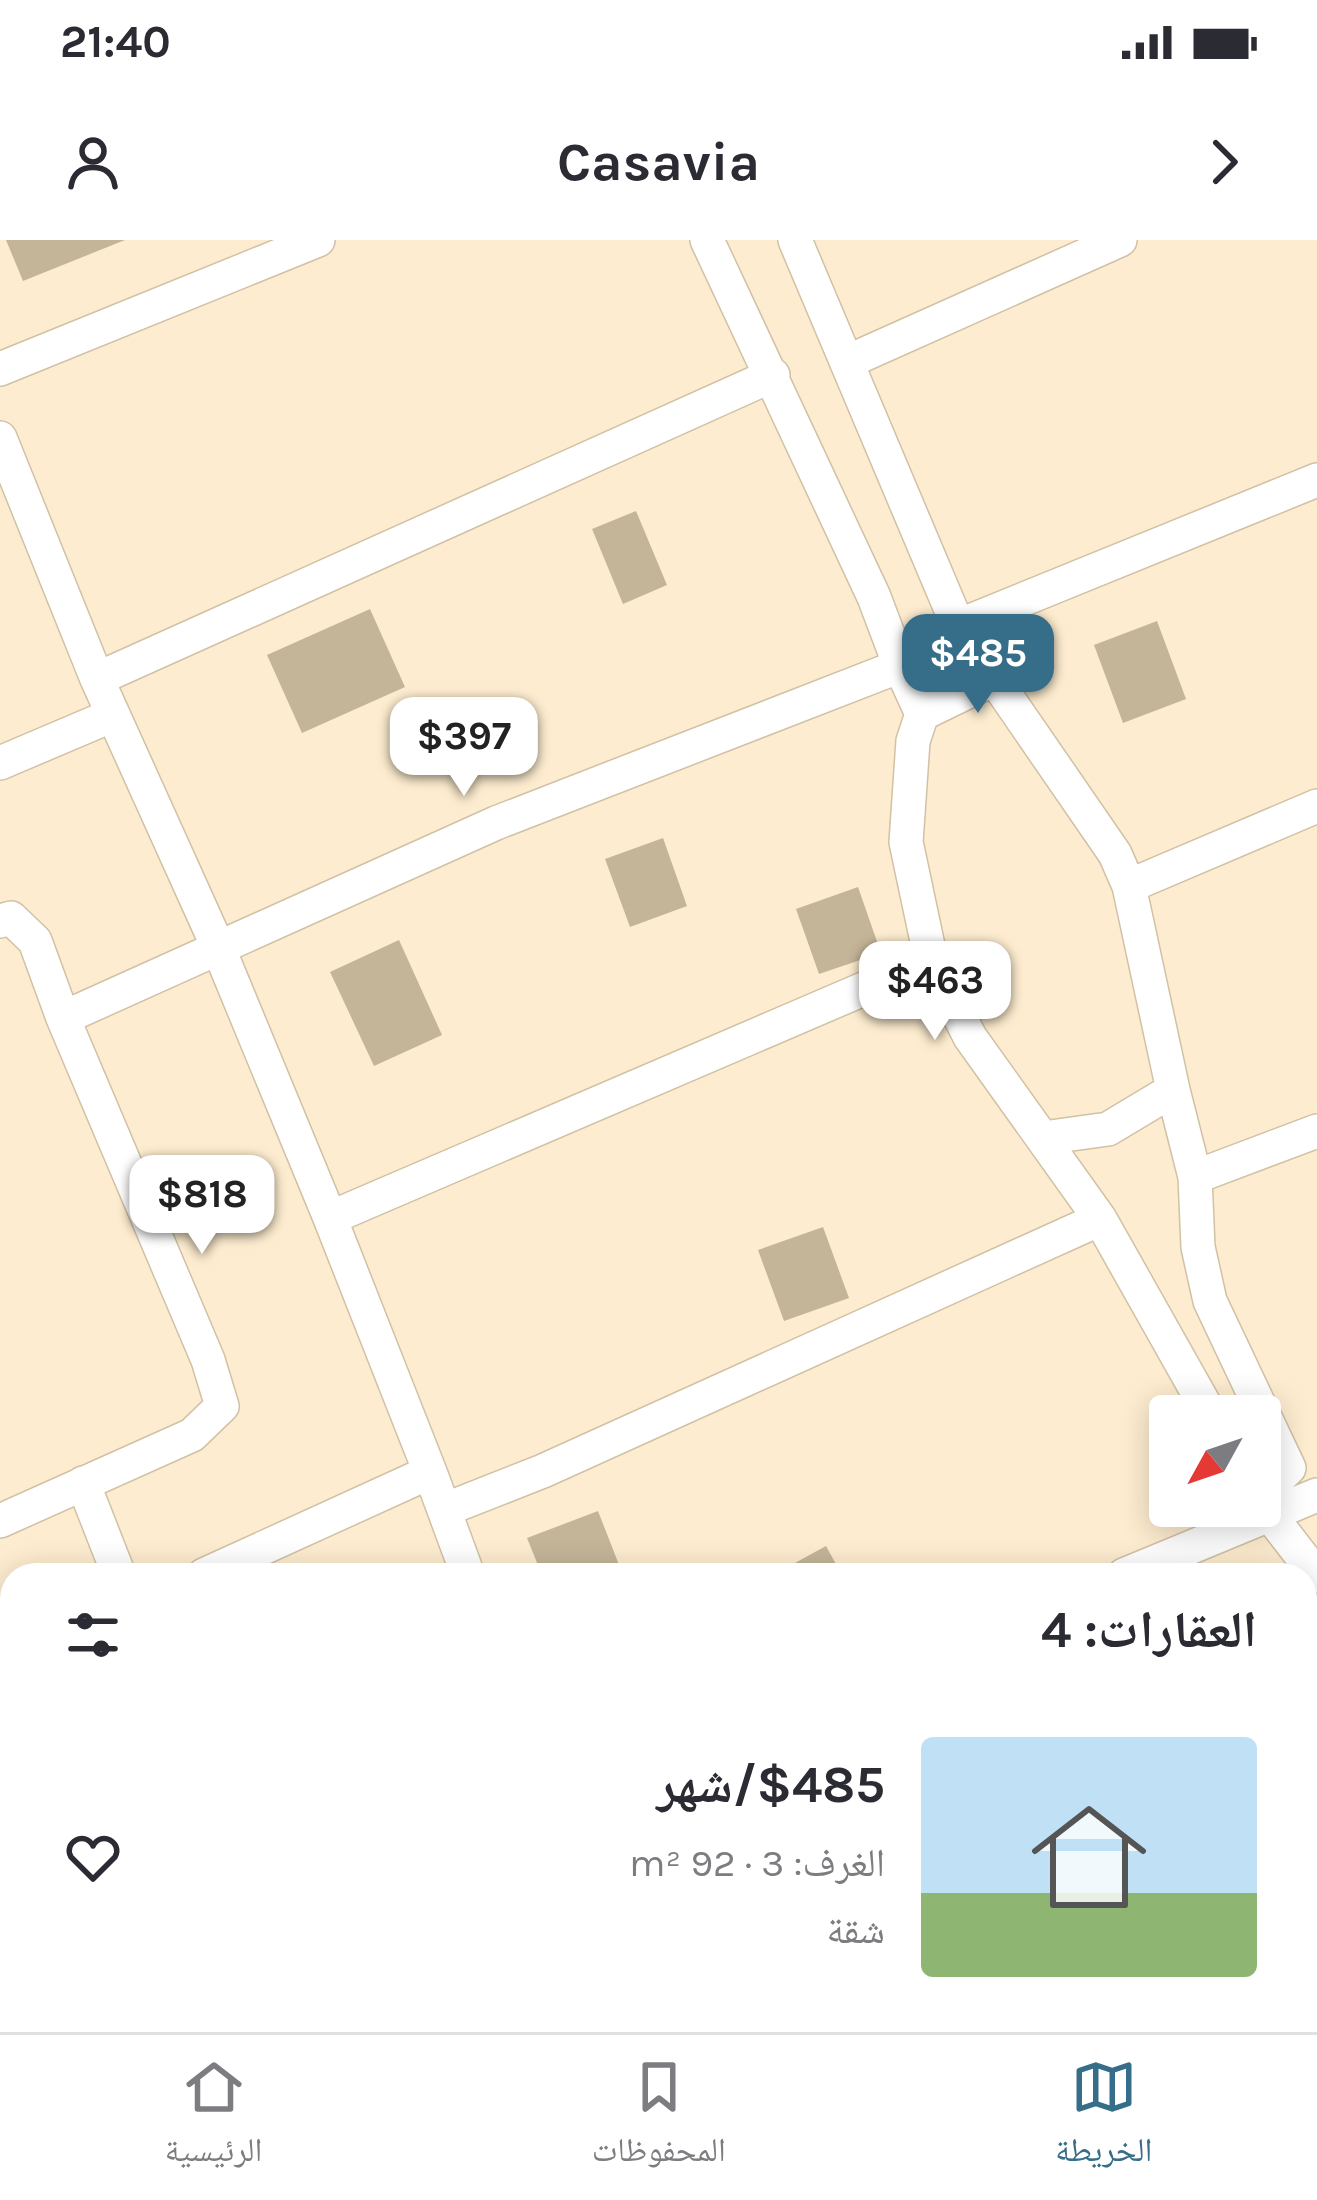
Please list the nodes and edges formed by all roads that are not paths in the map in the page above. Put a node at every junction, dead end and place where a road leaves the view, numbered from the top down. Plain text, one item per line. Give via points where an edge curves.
1 (318, 240) edge
2 (707, 240) edge
3 (795, 240) edge
4 (1120, 240) edge
5 (847, 362) junction
6 (0, 370) edge
7 (773, 375) junction
8 (0, 438) edge
9 (1317, 480) edge
10 (958, 626) junction
11 (899, 666) junction
12 (97, 679) junction
13 (994, 679) junction
14 (113, 715) junction
15 (922, 715) junction
16 (0, 763) edge
17 (1317, 806) edge
18 (1129, 886) junction
19 (0, 921) edge
20 (218, 947) junction
21 (931, 960) junction
22 (63, 1018) junction
23 (1173, 1090) junction
24 (1317, 1131) edge
25 (1043, 1138) junction
26 (1195, 1177) junction
27 (330, 1218) junction
28 (1100, 1219) junction
29 (1199, 1395) edge
30 (1289, 1468) junction
31 (430, 1472) junction
32 (1281, 1479) edge
33 (83, 1483) junction
34 (1317, 1493) edge
35 (1281, 1500) edge
36 (444, 1510) junction
37 (0, 1521) edge
38 (1218, 1527) edge
39 (1280, 1527) edge
40 (114, 1563) edge
41 (230, 1563) edge
42 (464, 1563) edge
43 (1147, 1563) edge
44 (1307, 1563) edge

1 - 6 street
2 - 7 street
3 - 5 street
4 - 5 street
5 - 10 street
7 - 11 street
7 - 12 street
8 - 12 street
9 - 10 street
10 - 13 street
11 - 15 street
11 - 20 street via 496,823
12 - 14 street
13 - 15 street
13 - 18 street
14 - 16 street
14 - 20 street
15 - 21 street via 906,842
17 - 18 street
18 - 23 street
19 - 22 street via 11,918 34,941
20 - 22 street
20 - 27 street
21 - 25 street via 970,1037
21 - 27 street
22 - 33 street via 222,1406 192,1435
23 - 25 street via 1108,1130
23 - 26 street
24 - 26 street
25 - 28 street
26 - 30 street via 1210,1301
27 - 31 street
28 - 29 street
28 - 36 street
30 - 32 street
30 - 34 street
31 - 36 street
31 - 41 street
33 - 37 street
33 - 40 street
34 - 35 street
36 - 42 street
38 - 43 street
39 - 44 street

